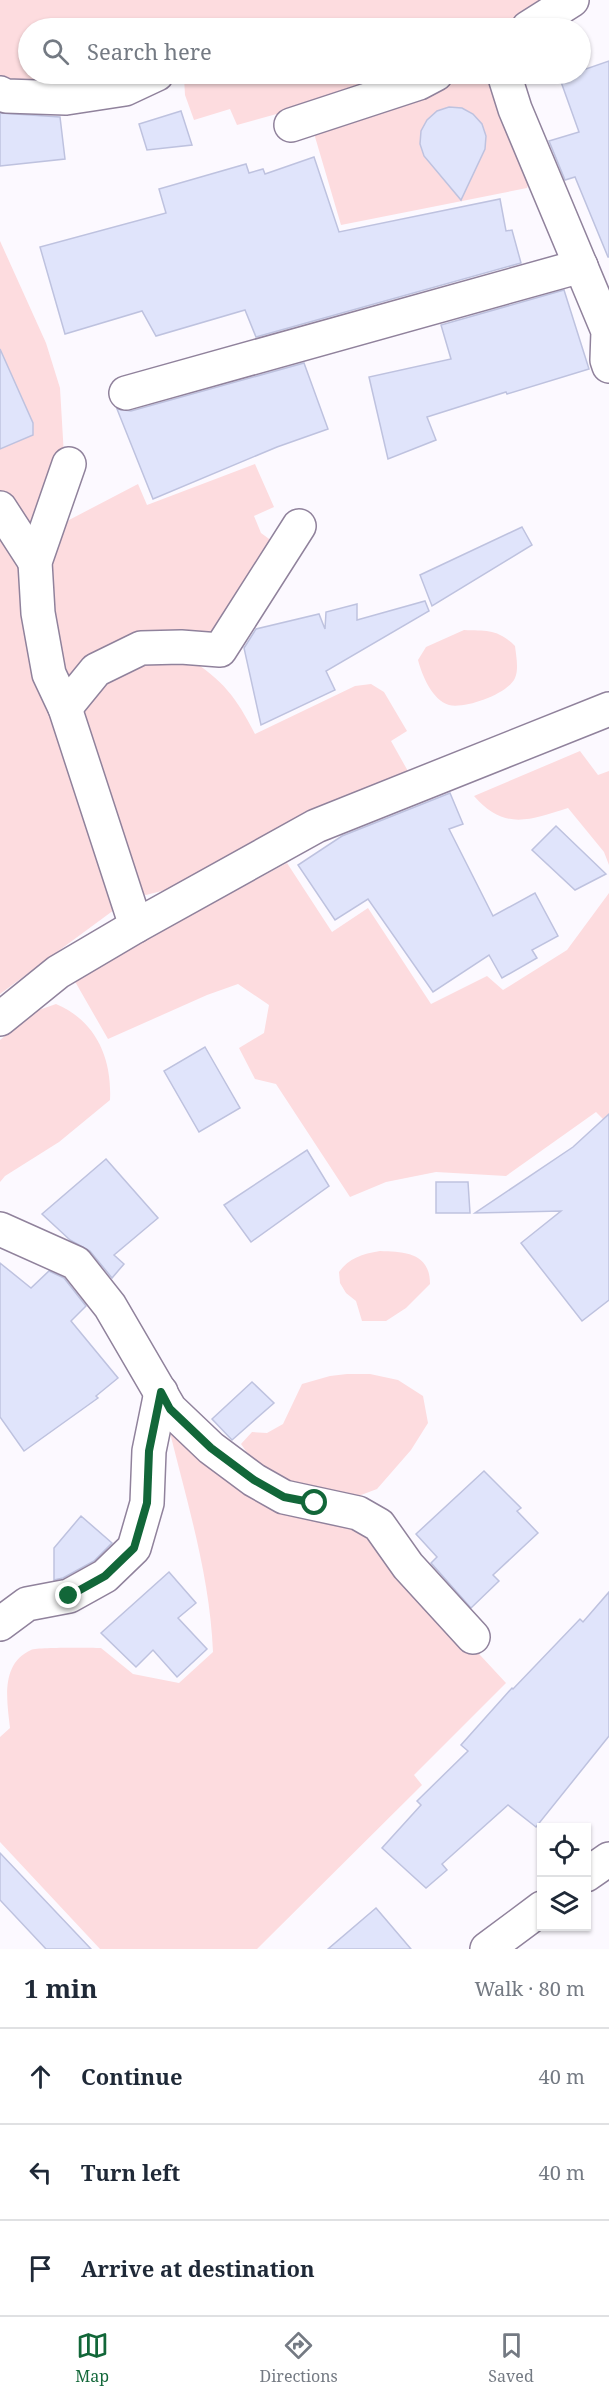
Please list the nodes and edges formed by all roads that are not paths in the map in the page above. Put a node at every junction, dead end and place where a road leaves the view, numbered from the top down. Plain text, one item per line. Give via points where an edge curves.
1 (572, 0) edge
2 (544, 18) edge
3 (136, 84) edge
4 (416, 84) edge
5 (507, 84) edge
6 (0, 93) edge
7 (291, 125) dead end
8 (581, 266) junction
9 (609, 366) edge
10 (126, 393) dead end
11 (69, 464) dead end
12 (0, 508) edge
13 (299, 526) dead end
14 (35, 562) junction
15 (65, 708) junction
16 (609, 710) edge
17 (136, 926) junction
18 (0, 1019) edge
19 (0, 1229) edge
20 (161, 1392) junction
21 (0, 1624) edge
22 (473, 1637) dead end
23 (609, 1859) edge
24 (591, 1872) edge
25 (537, 1912) edge
26 (487, 1949) edge

1 - 2 street
3 - 6 street via 66,98
4 - 7 street
5 - 8 street
8 - 9 street via 608,331
8 - 10 street
11 - 14 street
12 - 14 street
13 - 15 street via 220,650 141,648 96,670
14 - 15 street via 38,614 49,674
15 - 17 street
16 - 17 street via 316,826
17 - 18 street via 58,972
19 - 20 street via 76,1263 110,1306
20 - 21 street via 149,1451 147,1503 134,1548 105,1576 69,1596 27,1604
20 - 22 street via 170,1409 254,1480 284,1497 358,1513 379,1525 408,1566
23 - 24 street
25 - 26 street

